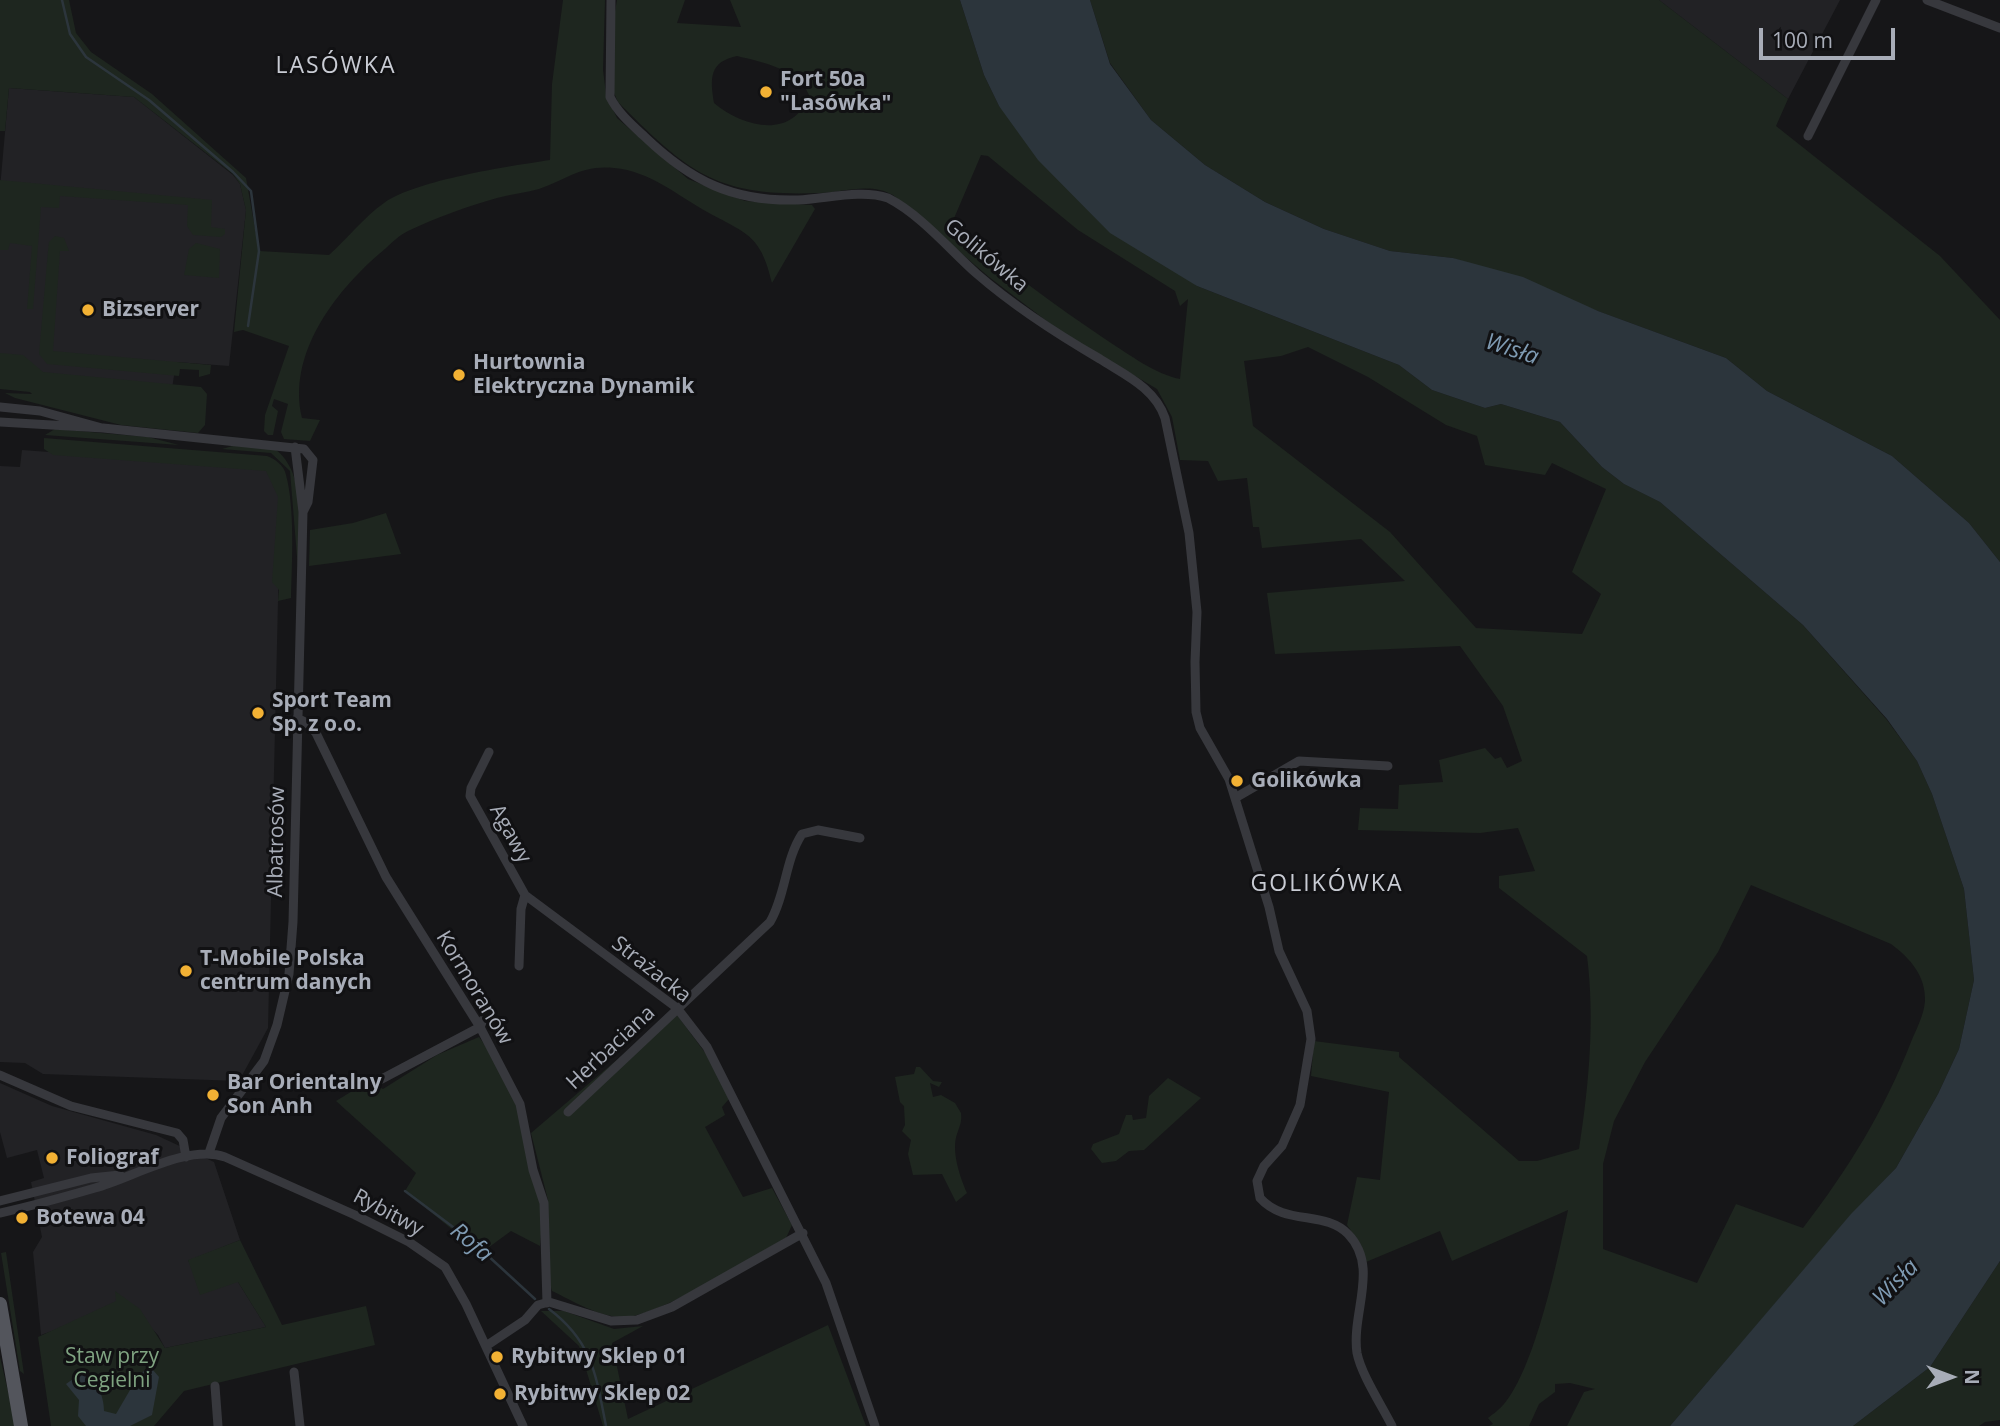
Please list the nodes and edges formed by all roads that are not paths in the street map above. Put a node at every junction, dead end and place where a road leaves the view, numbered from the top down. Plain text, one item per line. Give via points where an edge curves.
1 (611, 0) edge
2 (1875, 0) edge
3 (1927, 0) edge
4 (2000, 28) edge
5 (1808, 135) dead end
6 (0, 407) edge
7 (0, 422) edge
8 (103, 428) junction
9 (299, 448) junction
10 (303, 512) junction
11 (297, 718) junction
12 (489, 752) dead end
13 (1388, 766) dead end
14 (1235, 798) junction
15 (860, 838) dead end
16 (525, 895) junction
17 (519, 966) dead end
18 (677, 1008) junction
19 (481, 1023) junction
20 (0, 1075) edge
21 (378, 1081) dead end
22 (568, 1112) dead end
23 (209, 1153) junction
24 (186, 1157) junction
25 (132, 1173) junction
26 (0, 1201) edge
27 (0, 1213) edge
28 (803, 1233) junction
29 (547, 1303) junction
30 (0, 1304) edge
31 (486, 1346) junction
32 (294, 1372) dead end
33 (215, 1386) dead end
34 (21, 1426) edge
35 (218, 1426) edge
36 (300, 1426) edge
37 (523, 1426) edge
38 (875, 1426) edge
39 (1392, 1426) edge

1 - 14 street, Golikówka via 610,97 640,133 691,176 736,194 788,200 888,198 1052,331 1150,392 1164,418 1189,533 1197,612 1196,712
2 - 5 street
3 - 4 street
6 - 8 street via 40,411
7 - 8 street
8 - 9 street
9 - 10 street, Albatrosów
9 - 10 street, Albatrosów via 313,460
10 - 11 street, Albatrosów
11 - 19 street, Kormoranów via 316,733 386,877
11 - 23 street, Albatrosów via 293,922 285,1000 264,1060 221,1118
12 - 16 street, Agawy via 470,796
13 - 14 street via 1299,761
14 - 39 street, Golikówka via 1279,951 1307,1011 1311,1039 1300,1105 1282,1146 1257,1181 1260,1198 1281,1214 1332,1223 1347,1233 1359,1250 1364,1270 1357,1356
15 - 18 street, Herbaciana via 818,830 802,834 770,922
16 - 17 street
16 - 18 street, Strażacka
18 - 22 street, Herbaciana
18 - 28 street, Strażacka via 707,1047
19 - 21 street
19 - 29 street, Kormoranów via 520,1104 544,1203
20 - 24 street via 71,1106 177,1133
23 - 24 street, Rybitwy
23 - 31 street, Rybitwy via 344,1209 409,1242 445,1267
24 - 25 street, Rybitwy
25 - 26 street, Rybitwy via 91,1178
25 - 27 street, Rybitwy via 98,1188
28 - 29 street via 672,1307 636,1320 611,1321
28 - 38 street, Strażacka via 826,1283
29 - 31 street via 538,1305 525,1320
30 - 34 main road
31 - 37 street, Rybitwy
32 - 36 street
33 - 35 street

